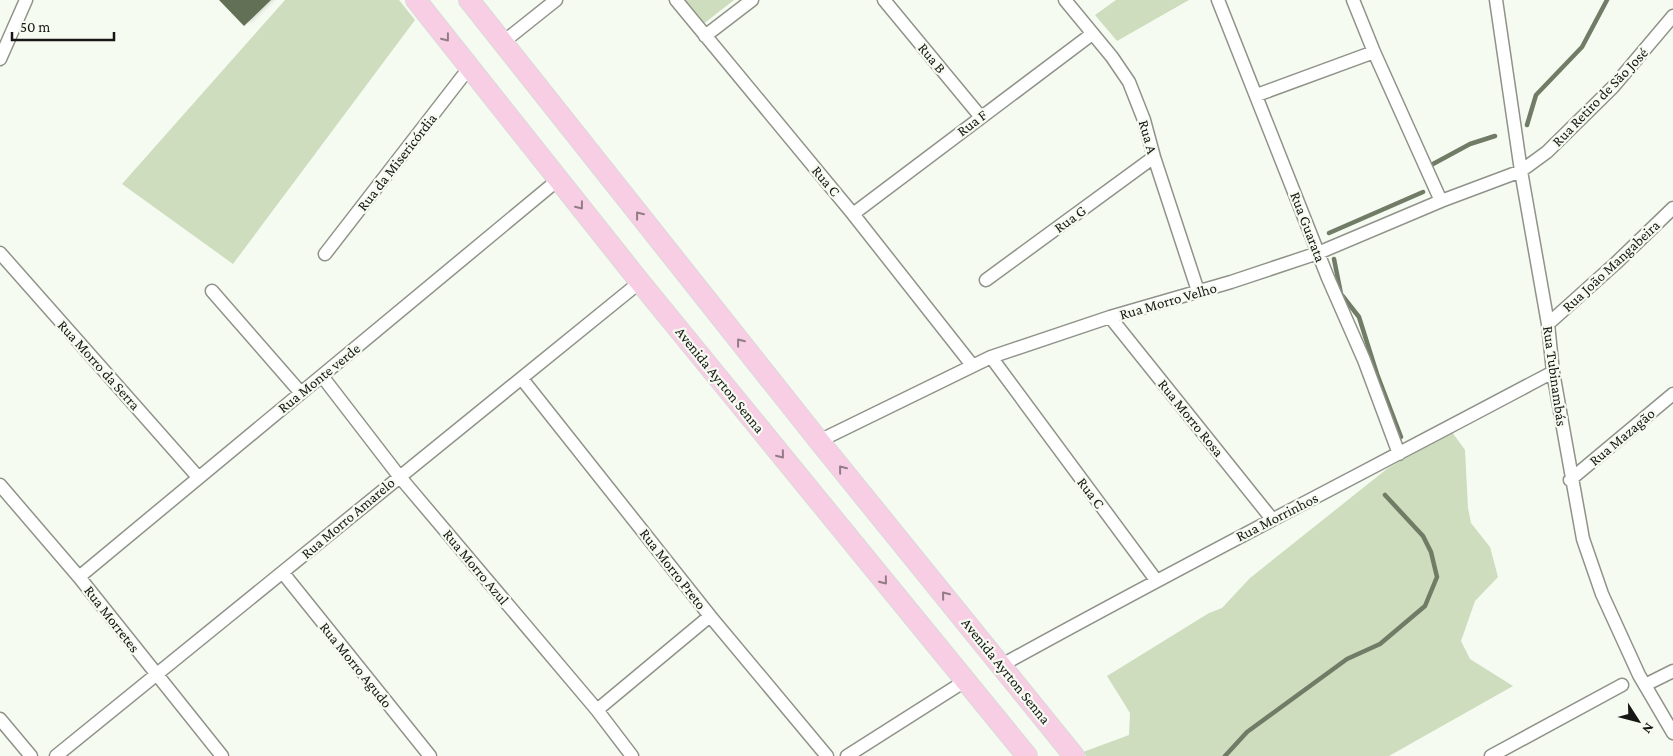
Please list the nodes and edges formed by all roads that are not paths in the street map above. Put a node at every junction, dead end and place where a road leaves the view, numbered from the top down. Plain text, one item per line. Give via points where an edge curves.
1 (26, 0) edge
2 (416, 0) edge
3 (469, 0) edge
4 (556, 0) edge
5 (676, 0) edge
6 (752, 0) edge
7 (884, 0) edge
8 (1065, 0) edge
9 (1218, 0) edge
10 (1353, 0) edge
11 (1496, 0) edge
12 (1673, 16) edge
13 (1092, 34) junction
14 (704, 36) junction
15 (502, 43) junction
16 (1374, 52) junction
17 (0, 59) edge
18 (469, 68) junction
19 (1257, 95) junction
20 (980, 116) junction
21 (1154, 157) junction
22 (1521, 171) junction
23 (559, 179) junction
24 (1441, 202) junction
25 (1673, 208) edge
26 (853, 214) junction
27 (0, 253) edge
28 (1318, 253) junction
29 (325, 254) dead end
30 (986, 280) dead end
31 (640, 282) junction
32 (212, 291) dead end
33 (1198, 291) junction
34 (1110, 317) junction
35 (1548, 324) junction
36 (991, 357) junction
37 (972, 365) junction
38 (1552, 372) junction
39 (322, 376) junction
40 (522, 379) junction
41 (301, 393) junction
42 (1673, 394) edge
43 (819, 441) junction
44 (1399, 454) junction
45 (399, 476) junction
46 (198, 477) junction
47 (1570, 480) junction
48 (0, 485) edge
49 (1272, 519) junction
50 (283, 573) junction
51 (79, 577) junction
52 (1156, 580) junction
53 (710, 616) junction
54 (1002, 665) junction
55 (1673, 671) edge
56 (156, 676) junction
57 (966, 681) junction
58 (1622, 685) dead end
59 (1645, 685) junction
60 (597, 710) junction
61 (0, 719) edge
62 (1673, 733) edge
63 (31, 756) edge
64 (56, 756) edge
65 (222, 756) edge
66 (430, 756) edge
67 (632, 756) edge
68 (827, 756) edge
69 (847, 756) edge
70 (1027, 756) edge
71 (1074, 756) edge
72 (1491, 756) edge

1 - 17 street
2 -> 18 main road, Avenida Ayrton Senna
3 - 15 main road, Avenida Ayrton Senna
4 - 15 street
5 - 14 street, Rua C
6 - 14 street
7 - 20 street, Rua B
8 - 13 street, Rua A
9 - 19 street, Rua Guarata
10 - 16 street
11 - 22 street, Rua Tubinambás
12 - 22 street, Rua Retiro de São José via 1613,87 1547,152
13 - 20 street, Rua F
13 - 21 street, Rua A via 1129,82
14 - 26 street, Rua C
43 -> 15 main road, Avenida Ayrton Senna
16 - 19 street
16 - 24 street
18 - 23 main road, Avenida Ayrton Senna
18 - 29 street, Rua da Misericórdia
19 - 28 street, Rua Guarata
20 - 26 street, Rua F
21 - 30 street, Rua G
21 - 33 street, Rua A
22 - 24 street, Rua Morro Velho
22 - 35 street, Rua Tubinambás
23 -> 31 main road, Avenida Ayrton Senna
23 - 39 street, Rua Monte verde
24 - 28 street, Rua Morro Velho
25 - 35 street, Rua João Mangabeira
26 - 37 street, Rua C
27 - 46 street, Rua Morro da Serra
28 - 33 street, Rua Morro Velho
28 - 44 street, Rua Guarata via 1364,360
31 - 40 street, Rua Morro Amarelo
31 -> 57 main road, Avenida Ayrton Senna
32 - 41 street
33 - 34 street, Rua Morro Velho
34 - 36 street, Rua Morro Velho
34 - 49 street, Rua Morro Rosa
35 - 38 street, Rua Tubinambás
36 - 37 street, Rua Morro Velho
36 - 52 street, Rua C
37 - 43 street, Rua Morro Velho
38 - 44 street, Rua Morrinhos
38 - 47 street, Rua Tubinambás
39 - 41 street, Rua Monte verde
39 - 45 street, Rua Morro Azul
40 - 45 street, Rua Morro Amarelo
40 - 53 street, Rua Morro Preto
41 - 46 street, Rua Monte verde
42 - 47 street, Rua Mazagão
54 -> 43 main road, Avenida Ayrton Senna
44 - 49 street, Rua Morrinhos
45 - 50 street, Rua Morro Amarelo
45 - 60 street, Rua Morro Azul
46 - 51 street, Rua Monte verde
47 - 59 street, Rua Tubinambás via 1593,572
48 - 51 street, Rua Morretes
49 - 52 street, Rua Morrinhos
50 - 56 street, Rua Morro Amarelo
50 - 66 street, Rua Morro Agudo
51 - 56 street, Rua Morretes
52 - 54 street, Rua Morrinhos
53 - 60 street
53 - 68 street, Rua Morro Preto
54 - 71 main road, Avenida Ayrton Senna
55 - 59 street
56 - 64 street, Rua Morro Amarelo
56 - 65 street, Rua Morretes
57 - 69 street
57 - 70 main road, Avenida Ayrton Senna
58 - 72 street
59 - 62 street, Rua Tubinambás
60 - 67 street, Rua Morro Azul
61 - 63 street

